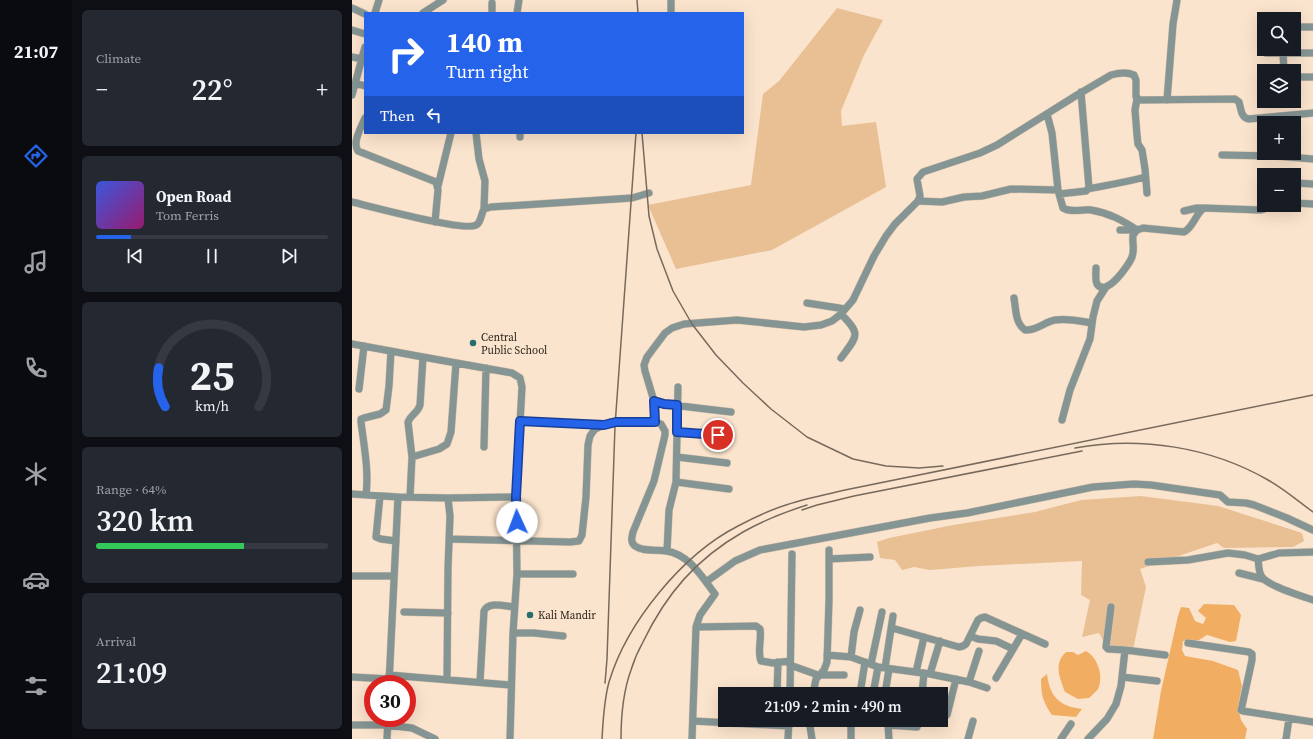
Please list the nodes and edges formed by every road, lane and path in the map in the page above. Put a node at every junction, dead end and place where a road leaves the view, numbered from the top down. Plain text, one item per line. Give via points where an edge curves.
1 (379, 0) edge
2 (443, 0) edge
3 (519, 0) edge
4 (671, 0) edge
5 (1177, 0) edge
6 (492, 3) dead end
7 (352, 8) edge
8 (375, 12) edge
9 (425, 12) edge
10 (492, 12) edge
11 (517, 12) edge
12 (671, 12) edge
13 (364, 14) edge
14 (1301, 27) edge
15 (1313, 27) edge
16 (352, 30) edge
17 (364, 34) edge
18 (364, 51) edge
19 (1301, 53) edge
20 (1313, 53) edge
21 (352, 57) edge
22 (362, 59) junction
23 (1301, 77) edge
24 (1313, 77) edge
25 (356, 83) junction
26 (364, 86) edge
27 (1082, 92) junction
28 (352, 95) edge
29 (1137, 99) junction
30 (1168, 100) junction
31 (1313, 113) edge
32 (1047, 114) junction
33 (364, 121) edge
34 (451, 134) edge
35 (476, 134) edge
36 (355, 150) edge
37 (1222, 155) dead end
38 (1313, 159) edge
39 (1145, 177) junction
40 (1301, 183) edge
41 (1313, 184) edge
42 (438, 186) junction
43 (1088, 189) junction
44 (1058, 192) junction
45 (649, 193) dead end
46 (1147, 193) dead end
47 (918, 201) junction
48 (352, 202) edge
49 (1301, 203) edge
50 (1313, 204) edge
51 (1204, 208) junction
52 (484, 209) junction
53 (1257, 210) edge
54 (1184, 211) dead end
55 (435, 222) junction
56 (1120, 230) dead end
57 (1137, 230) junction
58 (1096, 268) dead end
59 (1106, 287) junction
60 (1014, 298) dead end
61 (807, 303) dead end
62 (843, 312) junction
63 (1092, 323) junction
64 (352, 344) edge
65 (364, 346) junction
66 (391, 351) junction
67 (423, 357) junction
68 (841, 358) dead end
69 (456, 363) junction
70 (486, 368) junction
71 (678, 387) dead end
72 (359, 389) dead end
73 (654, 401) junction
74 (677, 405) junction
75 (732, 412) dead end
76 (1062, 420) dead end
77 (520, 421) junction
78 (655, 422) junction
79 (604, 425) junction
80 (677, 432) junction
81 (732, 437) dead end
82 (484, 447) dead end
83 (412, 457) junction
84 (677, 457) junction
85 (728, 463) dead end
86 (676, 482) junction
87 (729, 489) dead end
88 (352, 494) edge
89 (366, 495) junction
90 (380, 496) junction
91 (398, 497) junction
92 (410, 497) junction
93 (516, 497) junction
94 (448, 498) junction
95 (1313, 530) edge
96 (449, 539) junction
97 (396, 541) junction
98 (517, 541) junction
99 (829, 550) dead end
100 (667, 551) junction
101 (1313, 552) edge
102 (792, 554) dead end
103 (870, 558) dead end
104 (829, 559) junction
105 (1258, 559) junction
106 (1148, 562) dead end
107 (1239, 573) dead end
108 (518, 574) junction
109 (573, 574) dead end
110 (352, 576) edge
111 (394, 576) junction
112 (1263, 578) junction
113 (706, 582) junction
114 (1313, 600) edge
115 (514, 607) junction
116 (1111, 607) dead end
117 (860, 610) dead end
118 (404, 612) dead end
119 (882, 612) dead end
120 (448, 613) junction
121 (893, 616) dead end
122 (696, 627) junction
123 (892, 628) junction
124 (513, 633) junction
125 (1022, 634) junction
126 (563, 636) dead end
127 (970, 636) junction
128 (924, 637) junction
129 (940, 642) junction
130 (1188, 643) dead end
131 (1045, 644) dead end
132 (1013, 649) junction
133 (1125, 650) junction
134 (980, 651) dead end
135 (1165, 654) dead end
136 (827, 655) junction
137 (851, 657) junction
138 (778, 662) junction
139 (790, 663) junction
140 (878, 666) junction
141 (923, 673) junction
142 (389, 675) edge
143 (818, 675) junction
144 (844, 675) dead end
145 (352, 677) edge
146 (1122, 677) junction
147 (364, 678) edge
148 (996, 678) dead end
149 (416, 679) edge
150 (447, 679) junction
151 (956, 679) junction
152 (1157, 681) dead end
153 (480, 682) junction
154 (969, 682) junction
155 (510, 685) junction
156 (777, 687) edge
157 (790, 687) edge
158 (815, 687) edge
159 (864, 687) edge
160 (874, 687) edge
161 (883, 687) edge
162 (922, 687) edge
163 (987, 688) dead end
164 (948, 711) edge
165 (1289, 719) junction
166 (693, 721) junction
167 (972, 721) dead end
168 (718, 722) edge
169 (1313, 722) edge
170 (364, 724) edge
171 (1071, 724) dead end
172 (352, 725) edge
173 (388, 727) edge
174 (408, 727) edge
175 (789, 727) edge
176 (811, 727) edge
177 (853, 727) edge
178 (888, 727) edge
179 (387, 739) edge
180 (435, 739) edge
181 (510, 739) edge
182 (692, 739) edge
183 (788, 739) edge
184 (812, 739) edge
185 (851, 739) edge
186 (889, 739) edge
187 (968, 739) edge
188 (1061, 739) edge
189 (1088, 739) edge
190 (1286, 739) edge

1 - 8 street
2 - 9 street
3 - 11 street
4 - 12 street
5 - 30 street
6 - 10 street
7 - 13 street
14 - 15 street
16 - 17 street
18 - 22 street
19 - 20 street
21 - 22 street
22 - 25 street
23 - 24 street
25 - 26 street
25 - 28 street
27 - 29 street via 1111,75 1131,74 1136,80
27 - 32 street
27 - 43 street
29 - 30 street
29 - 39 street via 1137,135 1142,150
30 - 31 street via 1237,100 1246,119
32 - 44 street via 1052,133
32 - 47 street via 997,145 923,172 917,179 920,196
33 - 36 street
34 - 42 street
35 - 52 street via 485,181
36 - 42 street via 431,179
37 - 38 street
39 - 43 street
39 - 46 street
40 - 41 street
42 - 55 street
43 - 44 street
44 - 47 street via 1011,189 942,202
44 - 57 street via 1061,204 1066,210 1084,209 1103,213 1120,219
45 - 52 street via 632,198
47 - 62 street via 886,236 853,300
48 - 55 street
49 - 50 street
51 - 53 street
51 - 54 street
51 - 57 street via 1190,228 1184,232 1143,228
52 - 55 street via 479,223 473,226
56 - 57 street
57 - 59 street via 1133,235 1134,249 1131,260 1115,281
58 - 59 street via 1097,284
59 - 63 street via 1097,301
60 - 63 street via 1020,325 1025,330 1055,320
61 - 62 street
62 - 68 street via 856,334
62 - 73 street via 832,321 804,327 737,320 677,326 665,333 645,361 645,371
63 - 76 street via 1090,338 1070,390
64 - 65 street
65 - 66 street
65 - 72 street
66 - 67 street
66 - 89 street via 386,410 361,420 367,475
67 - 69 street
67 - 83 street via 419,410 408,422
69 - 70 street
69 - 83 street via 449,441 445,447
70 - 77 street via 512,373 520,378
70 - 82 street
71 - 74 street
73 - 74 street
73 - 78 street
74 - 75 street
74 - 80 street
77 - 79 street
77 - 93 street
78 - 79 street via 616,422
78 - 100 street via 661,424 665,435 654,481 632,540 633,544 642,549
79 - 98 street via 595,429 588,445 581,539 575,542
80 - 81 street
80 - 84 street
83 - 92 street
84 - 85 street
84 - 86 street
86 - 87 street
86 - 100 street via 669,510
88 - 89 street
89 - 90 street
90 - 91 street
90 - 97 street via 376,537
91 - 92 street
91 - 97 street
92 - 94 street
93 - 94 street
93 - 98 street
94 - 96 street
95 - 113 street via 1254,505 1228,502 1220,495 1151,485 1113,485 760,550 735,561
96 - 98 street
96 - 120 street
97 - 111 street
98 - 108 street
99 - 104 street
100 - 113 street via 689,562
101 - 105 street via 1279,553
102 - 139 street
103 - 104 street
104 - 136 street
105 - 106 street via 1228,553 1188,560
105 - 112 street
107 - 112 street
108 - 109 street
108 - 115 street
110 - 111 street
111 - 142 street
112 - 114 street via 1278,587
113 - 122 street via 715,594 700,615
115 - 124 street
115 - 153 street via 490,605 484,611
116 - 133 street via 1106,647
117 - 137 street
118 - 120 street
119 - 140 street
120 - 150 street
121 - 123 street
122 - 138 street via 756,626 761,634 761,661
122 - 166 street
123 - 128 street
123 - 140 street
124 - 126 street
124 - 155 street
125 - 127 street via 985,617 978,620
125 - 131 street
125 - 132 street
127 - 129 street via 963,646
127 - 132 street
128 - 129 street
128 - 141 street
129 - 141 street
130 - 165 street via 1252,654 1241,710
132 - 148 street
133 - 135 street
133 - 146 street
134 - 154 street
136 - 137 street
136 - 143 street via 824,670
137 - 140 street
138 - 139 street
138 - 156 street
139 - 143 street
139 - 157 street
140 - 141 street
140 - 159 street
140 - 160 street
140 - 161 street
141 - 151 street
141 - 162 street
143 - 144 street
143 - 158 street
145 - 147 street
146 - 152 street
146 - 189 street via 1119,695 1112,712
149 - 150 street
150 - 153 street
151 - 154 street
151 - 164 street
153 - 155 street
154 - 163 street
155 - 181 street
165 - 169 street
165 - 190 street
166 - 168 street
166 - 182 street
167 - 187 street
170 - 172 street
171 - 188 street
173 - 179 street
174 - 180 street
175 - 183 street
176 - 184 street
177 - 185 street
178 - 186 street

